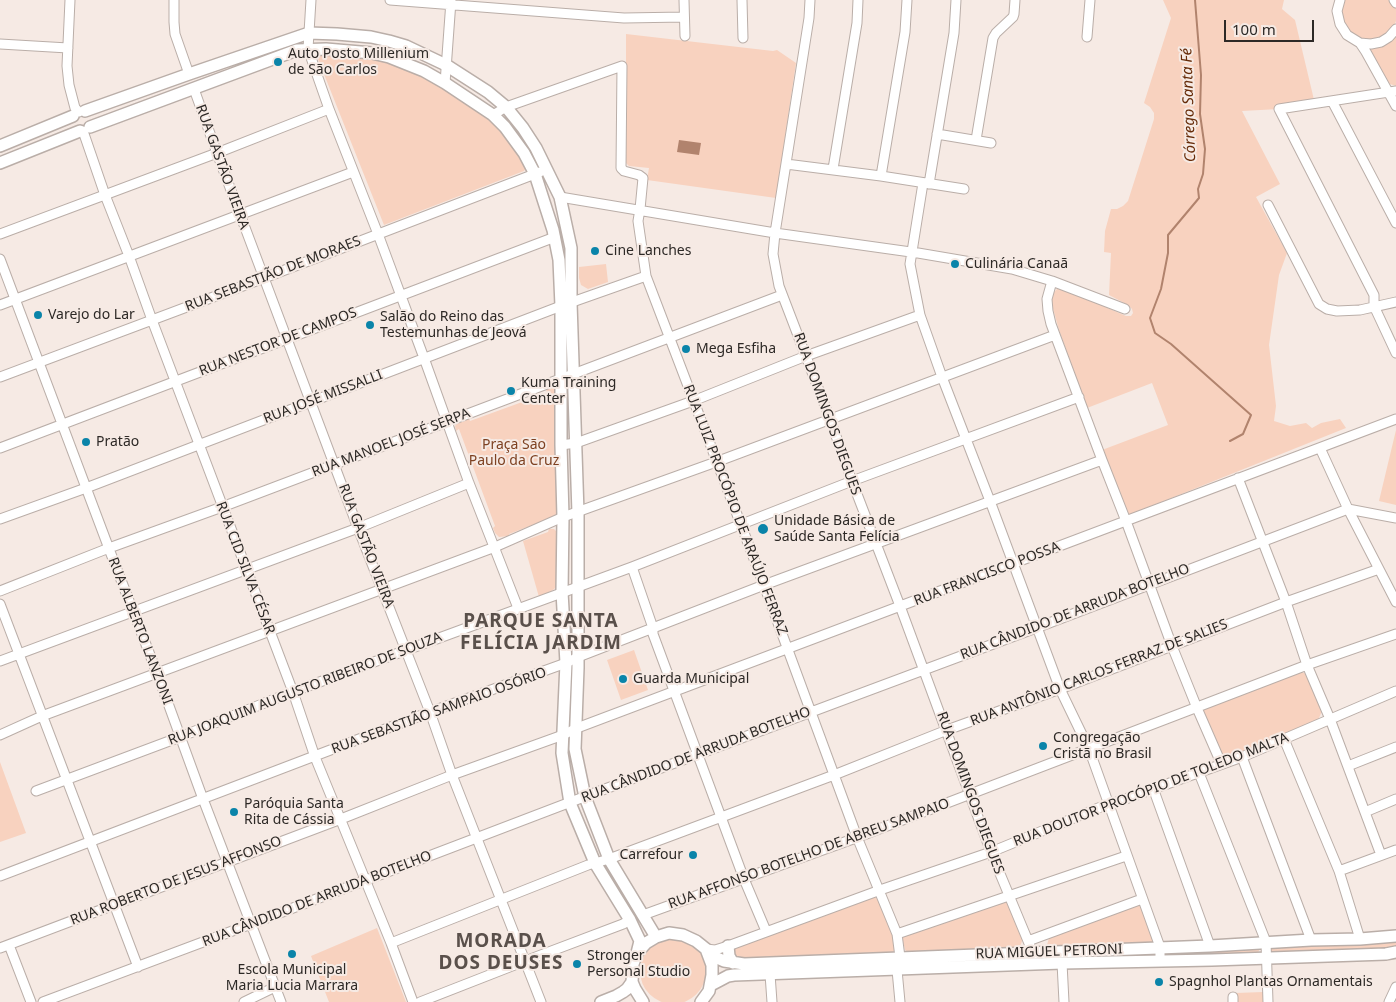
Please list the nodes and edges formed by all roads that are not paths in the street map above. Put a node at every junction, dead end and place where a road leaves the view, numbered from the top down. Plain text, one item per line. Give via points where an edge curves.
1 (70, 0) edge
2 (174, 0) edge
3 (311, 0) edge
4 (390, 0) edge
5 (684, 0) edge
6 (742, 0) edge
7 (810, 0) edge
8 (858, 0) edge
9 (907, 0) edge
10 (956, 0) edge
11 (1015, 0) edge
12 (1090, 0) edge
13 (1340, 0) edge
14 (450, 2) edge
15 (684, 17) junction
16 (1396, 29) edge
17 (309, 33) junction
18 (685, 36) dead end
19 (1087, 37) dead end
20 (743, 38) dead end
21 (1360, 43) junction
22 (0, 44) edge
23 (68, 48) junction
24 (308, 49) junction
25 (446, 65) junction
26 (189, 74) junction
27 (445, 83) junction
28 (194, 89) junction
29 (1392, 91) edge
30 (1332, 101) junction
31 (1396, 106) edge
32 (506, 107) junction
33 (329, 109) junction
34 (79, 113) junction
35 (492, 115) junction
36 (85, 130) junction
37 (937, 134) junction
38 (976, 140) junction
39 (991, 143) dead end
40 (0, 146) edge
41 (216, 153) junction
42 (0, 163) edge
43 (786, 164) junction
44 (546, 169) junction
45 (833, 169) junction
46 (353, 172) junction
47 (535, 174) junction
48 (881, 176) junction
49 (926, 183) junction
50 (964, 189) dead end
51 (104, 195) junction
52 (560, 197) junction
53 (1268, 205) dead end
54 (640, 209) junction
55 (240, 215) junction
56 (1396, 223) edge
57 (775, 233) junction
58 (0, 234) edge
59 (378, 234) junction
60 (555, 237) junction
61 (911, 252) junction
62 (129, 256) junction
63 (0, 259) edge
64 (646, 276) junction
65 (264, 278) junction
66 (1052, 281) junction
67 (400, 296) junction
68 (782, 296) junction
69 (15, 299) junction
70 (1396, 302) edge
71 (566, 304) junction
72 (0, 305) edge
73 (1374, 306) junction
74 (1125, 309) dead end
75 (920, 315) junction
76 (152, 320) junction
77 (1055, 335) junction
78 (670, 337) junction
79 (287, 340) junction
80 (1396, 353) edge
81 (806, 356) junction
82 (424, 358) junction
83 (38, 362) junction
84 (574, 374) junction
85 (0, 377) edge
86 (942, 377) junction
87 (561, 378) junction
88 (176, 381) junction
89 (1079, 397) junction
90 (693, 401) junction
91 (312, 402) junction
92 (830, 419) junction
93 (1396, 419) edge
94 (448, 422) junction
95 (63, 424) junction
96 (965, 440) junction
97 (576, 443) junction
98 (199, 444) junction
99 (561, 445) junction
100 (0, 448) edge
101 (1320, 448) junction
102 (1102, 460) junction
103 (716, 462) junction
104 (335, 464) junction
105 (1238, 478) junction
106 (852, 481) junction
107 (470, 483) junction
108 (86, 488) junction
109 (990, 501) junction
110 (222, 507) junction
111 (1348, 509) junction
112 (578, 513) junction
113 (563, 517) junction
114 (1396, 518) edge
115 (0, 519) edge
116 (1126, 521) junction
117 (740, 524) junction
118 (358, 528) junction
119 (1262, 541) junction
120 (877, 544) junction
121 (495, 547) junction
122 (108, 548) junction
123 (1013, 564) junction
124 (632, 567) junction
125 (246, 569) junction
126 (1379, 569) junction
127 (1150, 584) junction
128 (764, 585) junction
129 (578, 587) junction
130 (382, 589) junction
131 (0, 591) edge
132 (562, 592) junction
133 (1286, 602) junction
134 (1396, 602) edge
135 (0, 604) edge
136 (900, 606) junction
137 (518, 608) junction
138 (134, 612) junction
139 (653, 628) junction
140 (1036, 628) junction
141 (269, 632) junction
142 (1396, 634) edge
143 (1172, 646) junction
144 (786, 648) junction
145 (406, 650) junction
146 (20, 654) junction
147 (578, 657) junction
148 (0, 661) edge
149 (566, 664) junction
150 (1307, 665) junction
151 (924, 669) junction
152 (157, 673) junction
153 (1060, 690) junction
154 (1396, 691) edge
155 (293, 692) junction
156 (674, 692) junction
157 (1197, 708) junction
158 (430, 712) junction
159 (811, 712) junction
160 (42, 716) junction
161 (1330, 719) junction
162 (577, 728) junction
163 (947, 730) junction
164 (563, 735) junction
165 (0, 736) edge
166 (180, 737) junction
167 (1284, 739) junction
168 (1396, 747) edge
169 (1089, 748) junction
170 (697, 754) junction
171 (315, 757) junction
172 (1242, 757) junction
173 (1221, 763) junction
174 (1348, 766) junction
175 (1199, 772) junction
176 (834, 775) junction
177 (452, 776) junction
178 (67, 779) junction
179 (1153, 788) junction
180 (36, 791) dead end
181 (970, 794) junction
182 (585, 797) junction
183 (203, 799) junction
184 (1396, 800) edge
185 (570, 803) junction
186 (1108, 804) junction
187 (1365, 812) junction
188 (722, 817) junction
189 (341, 819) junction
190 (857, 837) junction
191 (477, 838) junction
192 (90, 842) junction
193 (1396, 850) edge
194 (991, 852) junction
195 (1381, 855) junction
196 (1126, 856) junction
197 (609, 859) junction
198 (227, 861) junction
199 (595, 863) junction
200 (1339, 872) junction
201 (0, 876) edge
202 (744, 879) junction
203 (365, 880) junction
204 (878, 891) junction
205 (1009, 896) junction
206 (500, 899) junction
207 (1142, 899) junction
208 (114, 904) junction
209 (643, 914) junction
210 (630, 920) junction
211 (252, 924) junction
212 (766, 931) junction
213 (897, 934) junction
214 (656, 936) junction
215 (1396, 936) edge
216 (1360, 939) junction
217 (1312, 940) junction
218 (1028, 941) junction
219 (1266, 942) junction
220 (390, 943) junction
221 (4, 946) edge
222 (728, 946) junction
223 (1210, 946) junction
224 (1160, 947) junction
225 (706, 949) junction
226 (638, 953) junction
227 (1033, 953) junction
228 (1393, 955) edge
229 (900, 957) junction
230 (1266, 958) junction
231 (525, 961) junction
232 (1160, 961) junction
233 (734, 963) junction
234 (1062, 963) junction
235 (138, 967) junction
236 (898, 970) junction
237 (770, 974) junction
238 (632, 982) junction
239 (711, 985) junction
240 (274, 987) junction
241 (1396, 987) edge
242 (31, 1002) edge
243 (43, 1002) edge
244 (244, 1002) edge
245 (281, 1002) edge
246 (413, 1002) edge
247 (420, 1002) edge
248 (541, 1002) edge
249 (601, 1002) edge
250 (643, 1002) edge
251 (701, 1002) edge
252 (772, 1002) edge
253 (900, 1002) edge
254 (1064, 1002) edge
255 (1268, 1002) edge
256 (1389, 1002) edge

1 - 23 street
2 - 26 street via 175,34
3 - 17 street
4 - 14 street
5 - 15 street
6 - 20 street
7 - 43 street, RUA DOMINGOS DIEGUES
8 - 45 street
9 - 48 street via 905,32
10 - 37 street via 954,33
11 - 38 street via 1013,17 993,38
12 - 19 street
13 - 21 street via 1339,20 1347,35
14 - 15 street via 624,18
14 - 25 street
15 - 18 street
16 - 21 street via 1380,42
17 - 24 street
17 - 25 main road via 389,41
17 - 26 main road
21 - 29 street
22 - 23 street
23 - 34 street via 69,85
24 - 27 main road via 372,53 424,71
24 - 28 main road via 297,50
24 - 33 street
25 - 27 street
25 - 32 main road
26 - 34 main road
27 - 35 main road
28 - 36 main road
28 - 41 street, RUA GASTÃO VIEIRA
29 - 30 street
29 - 31 street
30 - 56 street
30 - 73 street via 1279,109 1374,295
32 - 35 street
32 - 44 main road via 536,148
32 - 54 street, RUA LUIZ PROCÓPIO DE ARAÚJO FERRAZ via 622,66 621,168 643,178
33 - 41 street
33 - 46 street
34 - 36 main road via 73,125
34 - 36 main road via 88,113 92,118 92,124
34 - 40 main road
35 - 47 main road via 513,137
36 - 42 main road
36 - 51 street, RUA CID SILVA CÉSAR
37 - 38 street
37 - 49 street
38 - 39 street
41 - 51 street
41 - 55 street, RUA GASTÃO VIEIRA
43 - 45 street
43 - 57 street, RUA DOMINGOS DIEGUES
44 - 47 street, RUA SEBASTIÃO DE MORAES
44 - 52 main road
45 - 48 street
46 - 55 street
46 - 59 street
47 - 59 street, RUA SEBASTIÃO DE MORAES
47 - 60 main road
48 - 49 street
49 - 50 street
49 - 61 street
51 - 58 street
51 - 62 street, RUA CID SILVA CÉSAR
52 - 54 street
52 - 71 main road via 571,248
53 - 73 street via 1319,304 1327,310 1337,311
54 - 57 street
54 - 64 street, RUA LUIZ PROCÓPIO DE ARAÚJO FERRAZ via 638,227
55 - 62 street
55 - 65 street, RUA GASTÃO VIEIRA
57 - 61 street
57 - 68 street, RUA DOMINGOS DIEGUES via 773,254
59 - 65 street, RUA SEBASTIÃO DE MORAES
59 - 67 street
60 - 67 street, RUA NESTOR DE CAMPOS
60 - 71 main road
61 - 66 street via 1012,269
61 - 75 street via 910,264
62 - 69 street
62 - 76 street, RUA CID SILVA CÉSAR
63 - 69 street, RUA ALBERTO LANZONI
64 - 71 street, RUA JOSÉ MISSALLI
64 - 78 street, RUA LUIZ PROCÓPIO DE ARAÚJO FERRAZ
65 - 76 street, RUA SEBASTIÃO DE MORAES
65 - 79 street, RUA GASTÃO VIEIRA
66 - 74 street
66 - 77 street via 1048,311
67 - 79 street, RUA NESTOR DE CAMPOS
67 - 82 street
68 - 78 street, RUA MANOEL JOSÉ SERPA
68 - 81 street, RUA DOMINGOS DIEGUES
69 - 72 street
69 - 83 street, RUA ALBERTO LANZONI
70 - 73 street
71 - 82 street, RUA JOSÉ MISSALLI
71 - 84 main road
71 - 87 main road
73 - 80 street
75 - 81 street
75 - 86 street
76 - 83 street, RUA SEBASTIÃO DE MORAES
76 - 88 street, RUA CID SILVA CÉSAR
77 - 86 street
77 - 89 street
78 - 84 street, RUA MANOEL JOSÉ SERPA
78 - 90 street, RUA LUIZ PROCÓPIO DE ARAÚJO FERRAZ
79 - 88 street, RUA NESTOR DE CAMPOS
79 - 91 street, RUA GASTÃO VIEIRA
81 - 90 street
81 - 92 street, RUA DOMINGOS DIEGUES
82 - 91 street, RUA JOSÉ MISSALLI
82 - 94 street
83 - 85 street, RUA SEBASTIÃO DE MORAES
83 - 95 street, RUA ALBERTO LANZONI
84 - 87 street, RUA MANOEL JOSÉ SERPA
84 - 97 main road
86 - 92 street
86 - 96 street
87 - 94 street, RUA MANOEL JOSÉ SERPA
87 - 99 main road
88 - 95 street, RUA NESTOR DE CAMPOS
88 - 98 street, RUA CID SILVA CÉSAR
89 - 96 street, RUA JOAQUIM AUGUSTO RIBEIRO DE SOUZA
89 - 102 street
90 - 97 street
90 - 103 street, RUA LUIZ PROCÓPIO DE ARAÚJO FERRAZ
91 - 98 street, RUA JOSÉ MISSALLI
91 - 104 street, RUA GASTÃO VIEIRA
92 - 103 street
92 - 106 street, RUA DOMINGOS DIEGUES
93 - 101 street, RUA FRANCISCO POSSA
94 - 104 street, RUA MANOEL JOSÉ SERPA
94 - 107 street
95 - 100 street, RUA NESTOR DE CAMPOS
95 - 108 street, RUA ALBERTO LANZONI
96 - 106 street, RUA JOAQUIM AUGUSTO RIBEIRO DE SOUZA
96 - 109 street
97 - 99 street
97 - 112 main road
98 - 108 street, RUA JOSÉ MISSALLI
98 - 110 street, RUA CID SILVA CÉSAR
99 - 113 main road
101 - 105 street, RUA FRANCISCO POSSA
101 - 111 street
102 - 109 street, RUA SEBASTIÃO SAMPAIO OSÓRIO
102 - 116 street
103 - 112 street
103 - 117 street, RUA LUIZ PROCÓPIO DE ARAÚJO FERRAZ
104 - 110 street, RUA MANOEL JOSÉ SERPA
104 - 118 street, RUA GASTÃO VIEIRA
105 - 116 street, RUA FRANCISCO POSSA
105 - 119 street
106 - 117 street, RUA JOAQUIM AUGUSTO RIBEIRO DE SOUZA
106 - 120 street, RUA DOMINGOS DIEGUES
107 - 118 street
107 - 121 street
108 - 115 street, RUA JOSÉ MISSALLI
108 - 122 street, RUA ALBERTO LANZONI
109 - 120 street, RUA SEBASTIÃO SAMPAIO OSÓRIO
109 - 123 street
110 - 122 street, RUA MANOEL JOSÉ SERPA
110 - 125 street, RUA CID SILVA CÉSAR
111 - 114 street
111 - 119 street, RUA CÂNDIDO DE ARRUDA BOTELHO
111 - 126 street
112 - 113 street
112 - 129 main road
113 - 121 street
113 - 132 main road
116 - 123 street, RUA FRANCISCO POSSA
116 - 127 street
117 - 124 street, RUA JOAQUIM AUGUSTO RIBEIRO DE SOUZA
117 - 128 street, RUA LUIZ PROCÓPIO DE ARAÚJO FERRAZ
118 - 125 street
118 - 130 street, RUA GASTÃO VIEIRA
119 - 127 street, RUA CÂNDIDO DE ARRUDA BOTELHO
119 - 133 street
120 - 128 street, RUA SEBASTIÃO SAMPAIO OSÓRIO
120 - 136 street, RUA DOMINGOS DIEGUES
121 - 130 street
121 - 137 street
122 - 131 street, RUA MANOEL JOSÉ SERPA
122 - 138 street, RUA ALBERTO LANZONI
123 - 136 street, RUA FRANCISCO POSSA
123 - 140 street
124 - 129 street, RUA JOAQUIM AUGUSTO RIBEIRO DE SOUZA
124 - 139 street
125 - 138 street
125 - 141 street, RUA CID SILVA CÉSAR
126 - 133 street, RUA ANTÔNIO CARLOS FERRAZ DE SALIES
126 - 134 street
127 - 140 street, RUA CÂNDIDO DE ARRUDA BOTELHO
127 - 143 street
128 - 139 street, RUA SEBASTIÃO SAMPAIO OSÓRIO
128 - 144 street, RUA LUIZ PROCÓPIO DE ARAÚJO FERRAZ
129 - 132 street, RUA JOAQUIM AUGUSTO RIBEIRO DE SOUZA
129 - 147 main road
130 - 141 street
130 - 145 street, RUA GASTÃO VIEIRA
132 - 137 street, RUA JOAQUIM AUGUSTO RIBEIRO DE SOUZA
132 - 149 main road
133 - 143 street, RUA ANTÔNIO CARLOS FERRAZ DE SALIES
133 - 150 street
135 - 146 street
136 - 144 street, RUA FRANCISCO POSSA
136 - 151 street, RUA DOMINGOS DIEGUES
137 - 145 street, RUA JOAQUIM AUGUSTO RIBEIRO DE SOUZA
138 - 146 street
138 - 152 street, RUA ALBERTO LANZONI
139 - 147 street, RUA SEBASTIÃO SAMPAIO OSÓRIO
139 - 156 street
140 - 151 street, RUA CÂNDIDO DE ARRUDA BOTELHO
140 - 153 street
141 - 152 street
141 - 155 street, RUA CID SILVA CÉSAR
142 - 150 street, RUA AFFONSO BOTELHO DE ABREU SAMPAIO
143 - 153 street, RUA ANTÔNIO CARLOS FERRAZ DE SALIES
143 - 157 street
144 - 156 street, RUA FRANCISCO POSSA
144 - 159 street, RUA LUIZ PROCÓPIO DE ARAÚJO FERRAZ
145 - 155 street, RUA JOAQUIM AUGUSTO RIBEIRO DE SOUZA
145 - 158 street, RUA GASTÃO VIEIRA
146 - 148 street
146 - 160 street
147 - 149 street, RUA SEBASTIÃO SAMPAIO OSÓRIO
147 - 162 main road
149 - 158 street, RUA SEBASTIÃO SAMPAIO OSÓRIO
149 - 164 main road
150 - 157 street, RUA AFFONSO BOTELHO DE ABREU SAMPAIO
150 - 161 street
151 - 159 street, RUA CÂNDIDO DE ARRUDA BOTELHO
151 - 163 street, RUA DOMINGOS DIEGUES
152 - 160 street
152 - 166 street, RUA ALBERTO LANZONI
153 - 163 street, RUA ANTÔNIO CARLOS FERRAZ DE SALIES
153 - 169 street
154 - 161 street, RUA DOUTOR PROCÓPIO DE TOLEDO MALTA
155 - 166 street, RUA JOAQUIM AUGUSTO RIBEIRO DE SOUZA
155 - 171 street, RUA CID SILVA CÉSAR
156 - 162 street, RUA FRANCISCO POSSA
156 - 170 street
157 - 169 street, RUA AFFONSO BOTELHO DE ABREU SAMPAIO
157 - 173 street
158 - 171 street, RUA SEBASTIÃO SAMPAIO OSÓRIO
158 - 177 street, RUA GASTÃO VIEIRA
159 - 170 street, RUA CÂNDIDO DE ARRUDA BOTELHO
159 - 176 street, RUA LUIZ PROCÓPIO DE ARAÚJO FERRAZ
160 - 165 street
160 - 178 street
161 - 167 street, RUA DOUTOR PROCÓPIO DE TOLEDO MALTA
161 - 174 street
162 - 164 street, RUA ROBERTO DE JESUS AFFONSO
162 - 182 main road via 576,749
163 - 176 street, RUA ANTÔNIO CARLOS FERRAZ DE SALIES
163 - 181 street, RUA DOMINGOS DIEGUES
164 - 177 street, RUA ROBERTO DE JESUS AFFONSO
164 - 185 main road via 562,753
166 - 178 street, RUA JOAQUIM AUGUSTO RIBEIRO DE SOUZA
166 - 183 street, RUA ALBERTO LANZONI
167 - 172 street, RUA DOUTOR PROCÓPIO DE TOLEDO MALTA
167 - 200 street
168 - 174 street
169 - 181 street, RUA AFFONSO BOTELHO DE ABREU SAMPAIO
169 - 186 street
170 - 182 street, RUA CÂNDIDO DE ARRUDA BOTELHO
170 - 188 street
171 - 183 street, RUA SEBASTIÃO SAMPAIO OSÓRIO
171 - 189 street, RUA CID SILVA CÉSAR
172 - 173 street, RUA DOUTOR PROCÓPIO DE TOLEDO MALTA
172 - 217 street
173 - 175 street, RUA DOUTOR PROCÓPIO DE TOLEDO MALTA
174 - 187 street
175 - 179 street, RUA DOUTOR PROCÓPIO DE TOLEDO MALTA
175 - 219 street
176 - 188 street, RUA ANTÔNIO CARLOS FERRAZ DE SALIES
176 - 190 street, RUA LUIZ PROCÓPIO DE ARAÚJO FERRAZ
177 - 189 street, RUA ROBERTO DE JESUS AFFONSO
177 - 191 street, RUA GASTÃO VIEIRA
178 - 180 street, RUA JOAQUIM AUGUSTO RIBEIRO DE SOUZA
178 - 192 street
179 - 186 street, RUA DOUTOR PROCÓPIO DE TOLEDO MALTA
179 - 223 street
181 - 190 street, RUA AFFONSO BOTELHO DE ABREU SAMPAIO
181 - 194 street, RUA DOMINGOS DIEGUES
182 - 185 street, RUA CÂNDIDO DE ARRUDA BOTELHO
182 - 197 main road
183 - 192 street, RUA SEBASTIÃO SAMPAIO OSÓRIO
183 - 198 street, RUA ALBERTO LANZONI
184 - 187 street
185 - 191 street, RUA CÂNDIDO DE ARRUDA BOTELHO
185 - 199 main road
186 - 194 street, RUA DOUTOR PROCÓPIO DE TOLEDO MALTA
186 - 196 street
187 - 195 street
188 - 197 street, RUA ANTÔNIO CARLOS FERRAZ DE SALIES
188 - 202 street
189 - 198 street, RUA ROBERTO DE JESUS AFFONSO
189 - 203 street, RUA CID SILVA CÉSAR
190 - 202 street, RUA AFFONSO BOTELHO DE ABREU SAMPAIO
190 - 204 street, RUA LUIZ PROCÓPIO DE ARAÚJO FERRAZ
191 - 203 street, RUA CÂNDIDO DE ARRUDA BOTELHO
191 - 206 street, RUA GASTÃO VIEIRA
192 - 201 street, RUA SEBASTIÃO SAMPAIO OSÓRIO
192 - 208 street
193 - 195 street
194 - 204 street, RUA DOUTOR PROCÓPIO DE TOLEDO MALTA
194 - 205 street, RUA DOMINGOS DIEGUES
195 - 200 street
196 - 205 street
196 - 207 street
197 - 199 street, RUA ANTÔNIO CARLOS FERRAZ DE SALIES
197 - 209 main road
198 - 208 street, RUA ROBERTO DE JESUS AFFONSO
198 - 211 street, RUA ALBERTO LANZONI
199 - 206 street, RUA ANTÔNIO CARLOS FERRAZ DE SALIES
199 - 210 main road
200 - 216 street
202 - 209 street, RUA AFFONSO BOTELHO DE ABREU SAMPAIO
202 - 212 street
203 - 211 street, RUA CÂNDIDO DE ARRUDA BOTELHO
203 - 220 street, RUA CID SILVA CÉSAR
204 - 212 street, RUA DOUTOR PROCÓPIO DE TOLEDO MALTA
204 - 213 street, RUA LUIZ PROCÓPIO DE ARAÚJO FERRAZ
205 - 213 street
205 - 218 street, RUA DOMINGOS DIEGUES
206 - 220 street, RUA ANTÔNIO CARLOS FERRAZ DE SALIES
206 - 231 street, RUA GASTÃO VIEIRA
207 - 218 street
207 - 224 street
208 - 221 street, RUA ROBERTO DE JESUS AFFONSO
208 - 235 street
209 - 214 main road
210 - 226 main road via 640,941
210 - 231 street
211 - 235 street, RUA CÂNDIDO DE ARRUDA BOTELHO
211 - 240 street, RUA ALBERTO LANZONI
212 - 222 street, RUA DOUTOR PROCÓPIO DE TOLEDO MALTA
213 - 229 street, RUA LUIZ PROCÓPIO DE ARAÚJO FERRAZ
214 - 225 main road, RUA MIGUEL PETRONI via 669,933 683,935
214 - 226 main road
215 - 216 main road, RUA MIGUEL PETRONI
216 - 217 main road, RUA MIGUEL PETRONI
217 - 219 main road, RUA MIGUEL PETRONI
218 - 227 street, RUA DOMINGOS DIEGUES
219 - 223 main road, RUA MIGUEL PETRONI
219 - 230 street
220 - 246 street, RUA CID SILVA CÉSAR
221 - 242 street
222 - 225 street, RUA DOUTOR PROCÓPIO DE TOLEDO MALTA
222 - 233 main road
223 - 224 main road, RUA MIGUEL PETRONI
224 - 227 main road, RUA MIGUEL PETRONI
224 - 232 street
225 - 233 main road, RUA MIGUEL PETRONI via 715,957
225 - 239 main road via 712,965
226 - 238 main road via 633,964
227 - 229 main road, RUA MIGUEL PETRONI
228 - 230 main road, RUA MIGUEL PETRONI
229 - 233 main road, RUA MIGUEL PETRONI
230 - 232 main road, RUA MIGUEL PETRONI
230 - 255 street
231 - 247 street
231 - 248 street, RUA GASTÃO VIEIRA
232 - 234 main road, RUA MIGUEL PETRONI
234 - 236 main road, RUA MIGUEL PETRONI
234 - 254 street
235 - 243 street, RUA CÂNDIDO DE ARRUDA BOTELHO
236 - 237 main road, RUA MIGUEL PETRONI
236 - 253 street
237 - 239 main road, RUA MIGUEL PETRONI via 728,976
237 - 252 street
238 - 249 main road via 623,992
238 - 250 main road
239 - 251 main road
240 - 244 street
240 - 245 street, RUA ALBERTO LANZONI
241 - 256 street

